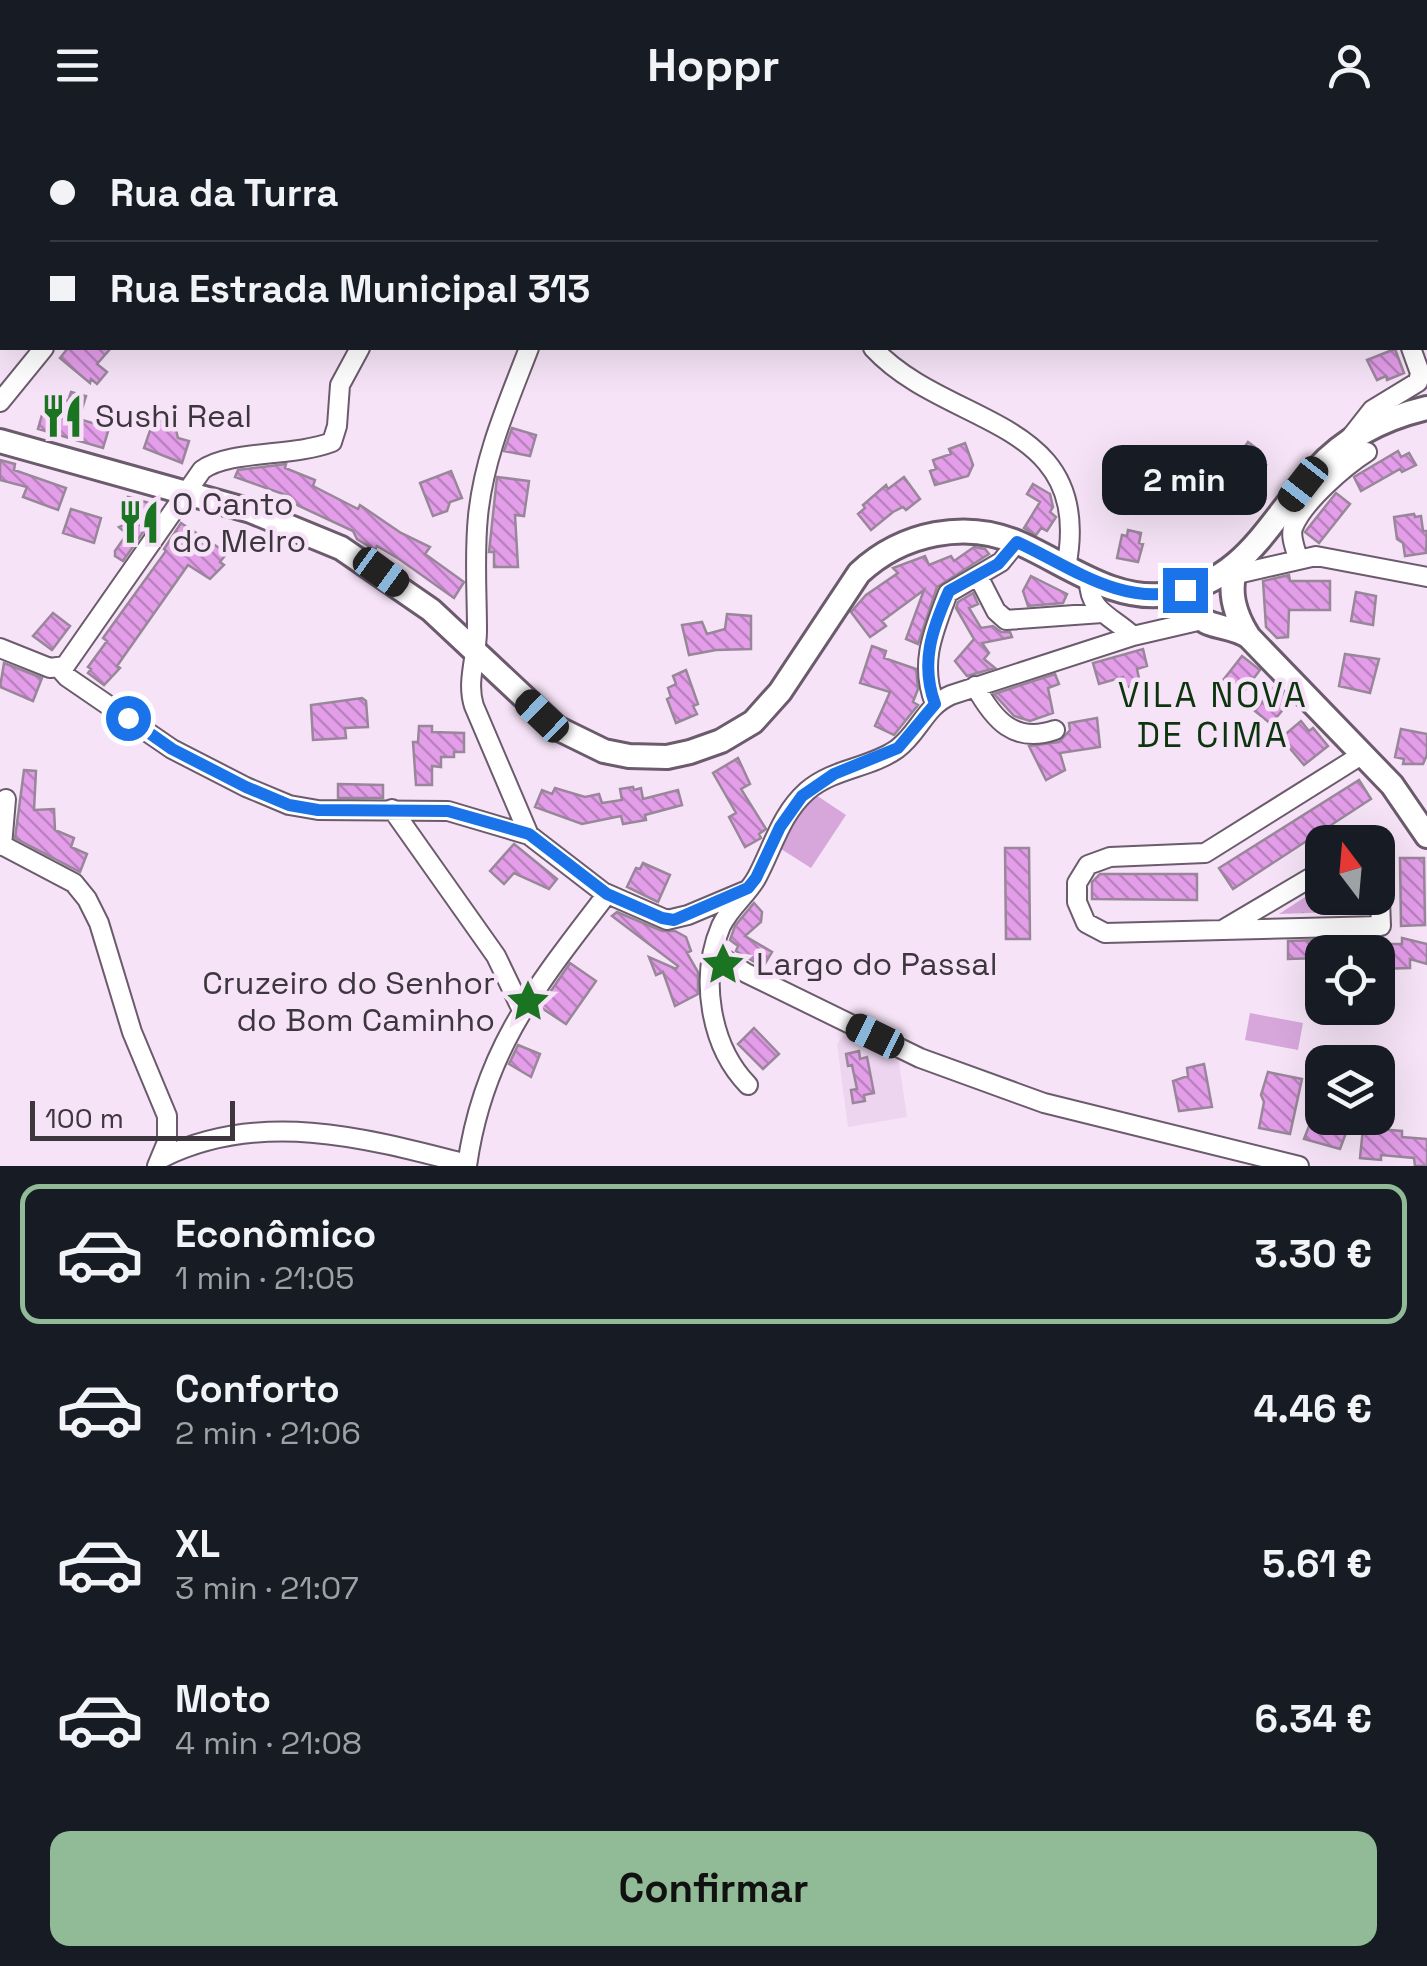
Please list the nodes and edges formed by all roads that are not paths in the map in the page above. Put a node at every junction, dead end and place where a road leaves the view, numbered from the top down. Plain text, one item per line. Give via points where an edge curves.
1 (42, 350) edge
2 (359, 350) edge
3 (528, 350) edge
4 (874, 350) edge
5 (1412, 350) edge
6 (0, 402) edge
7 (1427, 408) edge
8 (0, 441) edge
9 (1357, 447) junction
10 (188, 494) junction
11 (1017, 542) junction
12 (1298, 560) junction
13 (1066, 568) junction
14 (978, 576) junction
15 (1427, 577) edge
16 (1089, 578) junction
17 (1218, 596) junction
18 (1102, 613) junction
19 (1133, 636) junction
20 (0, 648) edge
21 (475, 653) junction
22 (59, 668) junction
23 (975, 686) junction
24 (935, 704) junction
25 (1055, 730) dead end
26 (1363, 754) junction
27 (6, 798) dead end
28 (392, 809) junction
29 (529, 834) junction
30 (1427, 836) edge
31 (1, 845) edge
32 (1305, 881) edge
33 (745, 890) junction
34 (607, 894) junction
35 (1381, 915) edge
36 (1219, 932) junction
37 (715, 953) junction
38 (521, 1008) junction
39 (748, 1085) dead end
40 (167, 1122) junction
41 (200, 1143) junction
42 (159, 1162) edge
43 (467, 1165) edge
44 (1299, 1166) edge

1 - 6 street
2 - 10 street via 340,385 332,442 219,461 202,470
3 - 21 street via 498,424 482,488
4 - 13 street via 902,375 1002,426 1044,456 1068,508
5 - 9 street via 1418,382 1372,410
7 - 9 main road via 1388,420
8 - 10 main road
9 - 12 street via 1295,524
9 - 17 main road via 1316,470
10 - 21 main road via 279,520 341,548 431,610
10 - 22 street
11 - 13 main road
11 - 14 street via 1004,560
11 - 21 main road via 968,532 937,534 875,559 766,710 735,734 678,754 629,756 582,742 542,716
12 - 15 street via 1326,557
12 - 17 street
13 - 16 main road
14 - 18 street via 1006,620
14 - 24 street via 949,591 929,646 926,668
16 - 17 main road via 1136,594
16 - 18 street via 1092,601
17 - 19 street
17 - 26 main road via 1230,627 1248,637
18 - 19 street
19 - 23 street
20 - 22 street
21 - 29 street via 472,701
22 - 28 street via 172,749 274,800 318,810
23 - 24 street
23 - 25 street via 1020,734
24 - 33 street via 898,748 834,774 802,796
26 - 30 main road
26 - 36 street via 1205,853 1104,858 1088,865 1077,883 1080,914 1099,932
27 - 31 street
28 - 29 street via 459,813
28 - 38 street via 496,956
29 - 34 street
31 - 40 street via 66,878 87,899
32 - 36 street
33 - 34 street via 674,920
33 - 37 street via 721,927
34 - 38 street
35 - 36 street via 1381,926
37 - 39 street via 716,1031 724,1056
37 - 44 street via 746,974 955,1071 1044,1103
38 - 43 street via 482,1092
40 - 41 street
40 - 42 street
41 - 42 street
41 - 43 street via 308,1130

